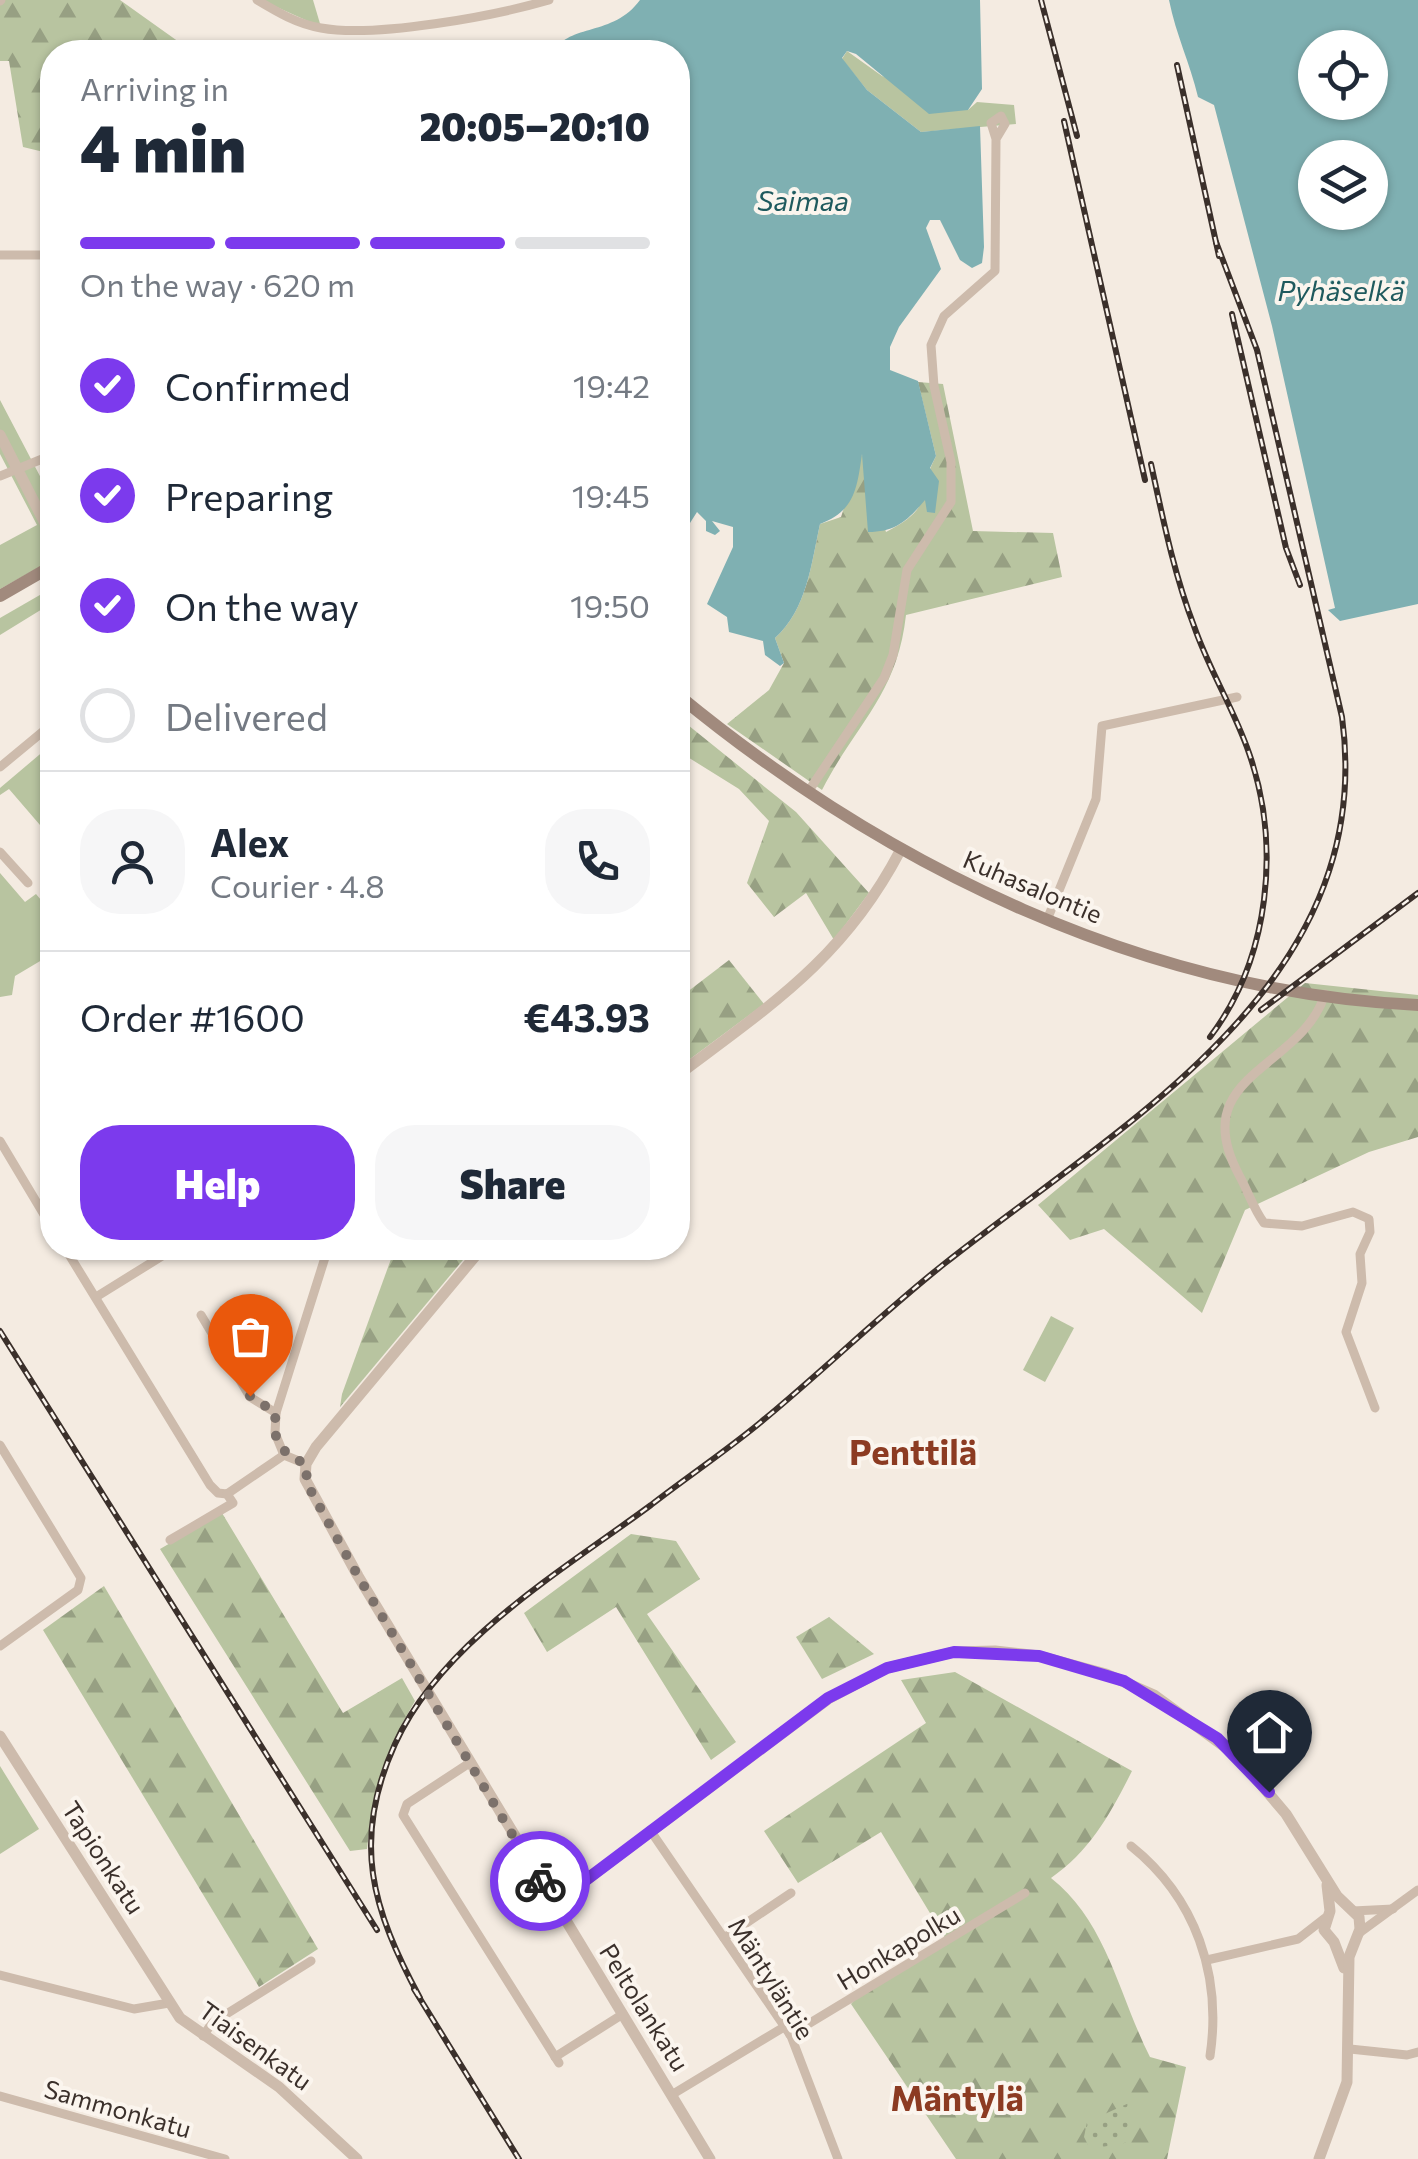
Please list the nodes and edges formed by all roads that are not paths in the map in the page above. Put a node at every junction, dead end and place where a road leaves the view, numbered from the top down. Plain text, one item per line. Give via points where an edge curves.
1 (257, 0) edge
2 (549, 0) edge
3 (996, 140) dead end
4 (0, 255) edge
5 (40, 255) edge
6 (0, 435) edge
7 (40, 458) edge
8 (17, 467) junction
9 (0, 476) edge
10 (40, 513) edge
11 (40, 573) edge
12 (0, 596) edge
13 (1237, 697) dead end
14 (690, 704) edge
15 (40, 734) edge
16 (0, 767) edge
17 (806, 794) junction
18 (900, 851) junction
19 (0, 852) edge
20 (28, 884) dead end
21 (1047, 920) junction
22 (1325, 994) junction
23 (1418, 1005) edge
24 (690, 1066) edge
25 (0, 1140) edge
26 (40, 1208) edge
27 (73, 1260) edge
28 (156, 1260) edge
29 (324, 1260) edge
30 (472, 1260) edge
31 (96, 1297) junction
32 (201, 1314) dead end
33 (1375, 1408) dead end
34 (276, 1413) junction
35 (0, 1445) edge
36 (284, 1455) junction
37 (306, 1464) junction
38 (227, 1494) junction
39 (170, 1540) dead end
40 (0, 1646) edge
41 (0, 1736) edge
42 (471, 1762) junction
43 (650, 1830) junction
44 (1131, 1846) dead end
45 (1326, 1881) junction
46 (1418, 1890) edge
47 (790, 1893) dead end
48 (1025, 1893) dead end
49 (554, 1904) junction
50 (1396, 1908) junction
51 (1350, 1909) junction
52 (1328, 1915) junction
53 (1356, 1936) junction
54 (724, 1938) junction
55 (1298, 1939) junction
56 (1331, 1940) junction
57 (311, 1960) dead end
58 (1208, 1960) junction
59 (0, 1974) edge
60 (1348, 1987) junction
61 (169, 2003) junction
62 (623, 2014) junction
63 (787, 2031) junction
64 (203, 2036) junction
65 (1350, 2049) junction
66 (1418, 2052) edge
67 (1210, 2056) dead end
68 (673, 2094) junction
69 (0, 2096) edge
70 (225, 2159) edge
71 (357, 2159) edge
72 (710, 2159) edge
73 (838, 2159) edge
74 (1319, 2159) edge

1 - 2 street via 302,23 341,30 462,20
3 - 17 street via 996,271 944,316 932,345 951,502 908,570 884,678
4 - 5 street
6 - 8 street
7 - 8 street
8 - 9 street
8 - 10 street
11 - 12 main road
13 - 21 street via 1102,726 1096,800
14 - 17 main road, Kuhasalontie
15 - 16 street
17 - 18 main road, Kuhasalontie
18 - 21 main road, Kuhasalontie
18 - 24 street via 856,924 821,964
19 - 20 street
21 - 22 main road, Kuhasalontie via 1195,968
22 - 23 main road, Kuhasalontie
22 - 33 street via 1307,1030 1238,1090 1226,1109 1223,1136 1264,1223 1302,1226 1353,1212 1368,1219 1362,1283 1346,1332
25 - 26 street
27 - 31 street
28 - 31 street
29 - 34 street
30 - 37 street
31 - 38 street via 210,1485
32 - 34 street via 250,1396
34 - 36 street via 274,1434
35 - 40 street via 81,1578 78,1590
36 - 37 street
36 - 38 street
37 - 42 street, Peltolankatu via 316,1499
38 - 39 street via 233,1503
41 - 61 street, Tapionkatu
42 - 49 street, Peltolankatu
42 - 62 street via 407,1804 402,1815 557,2060
43 - 45 street via 867,1676 933,1655 995,1651 1106,1674 1200,1725 1269,1792
43 - 49 street
43 - 54 street, Mäntyläntie
44 - 58 street via 1183,1904
45 - 51 street
45 - 52 street
46 - 50 street
47 - 54 street
48 - 63 street, Honkapolku
49 - 62 street, Peltolankatu
50 - 51 street
50 - 53 street
51 - 52 street
51 - 53 street via 1360,1921
52 - 55 street
52 - 56 street
53 - 56 street
53 - 60 street
54 - 63 street, Mäntyläntie
55 - 56 street
55 - 58 street
56 - 60 street
57 - 64 street via 212,2023
58 - 67 street via 1215,2003
59 - 61 street, Tiaisenkatu via 134,2009
60 - 65 street
61 - 64 street, Tiaisenkatu
62 - 68 street, Peltolankatu
63 - 68 street, Honkapolku
63 - 73 street, Mäntyläntie
64 - 71 street, Tiaisenkatu via 280,2087
65 - 66 street
65 - 74 street via 1338,2114
68 - 72 street, Peltolankatu
69 - 70 street, Sammonkatu

